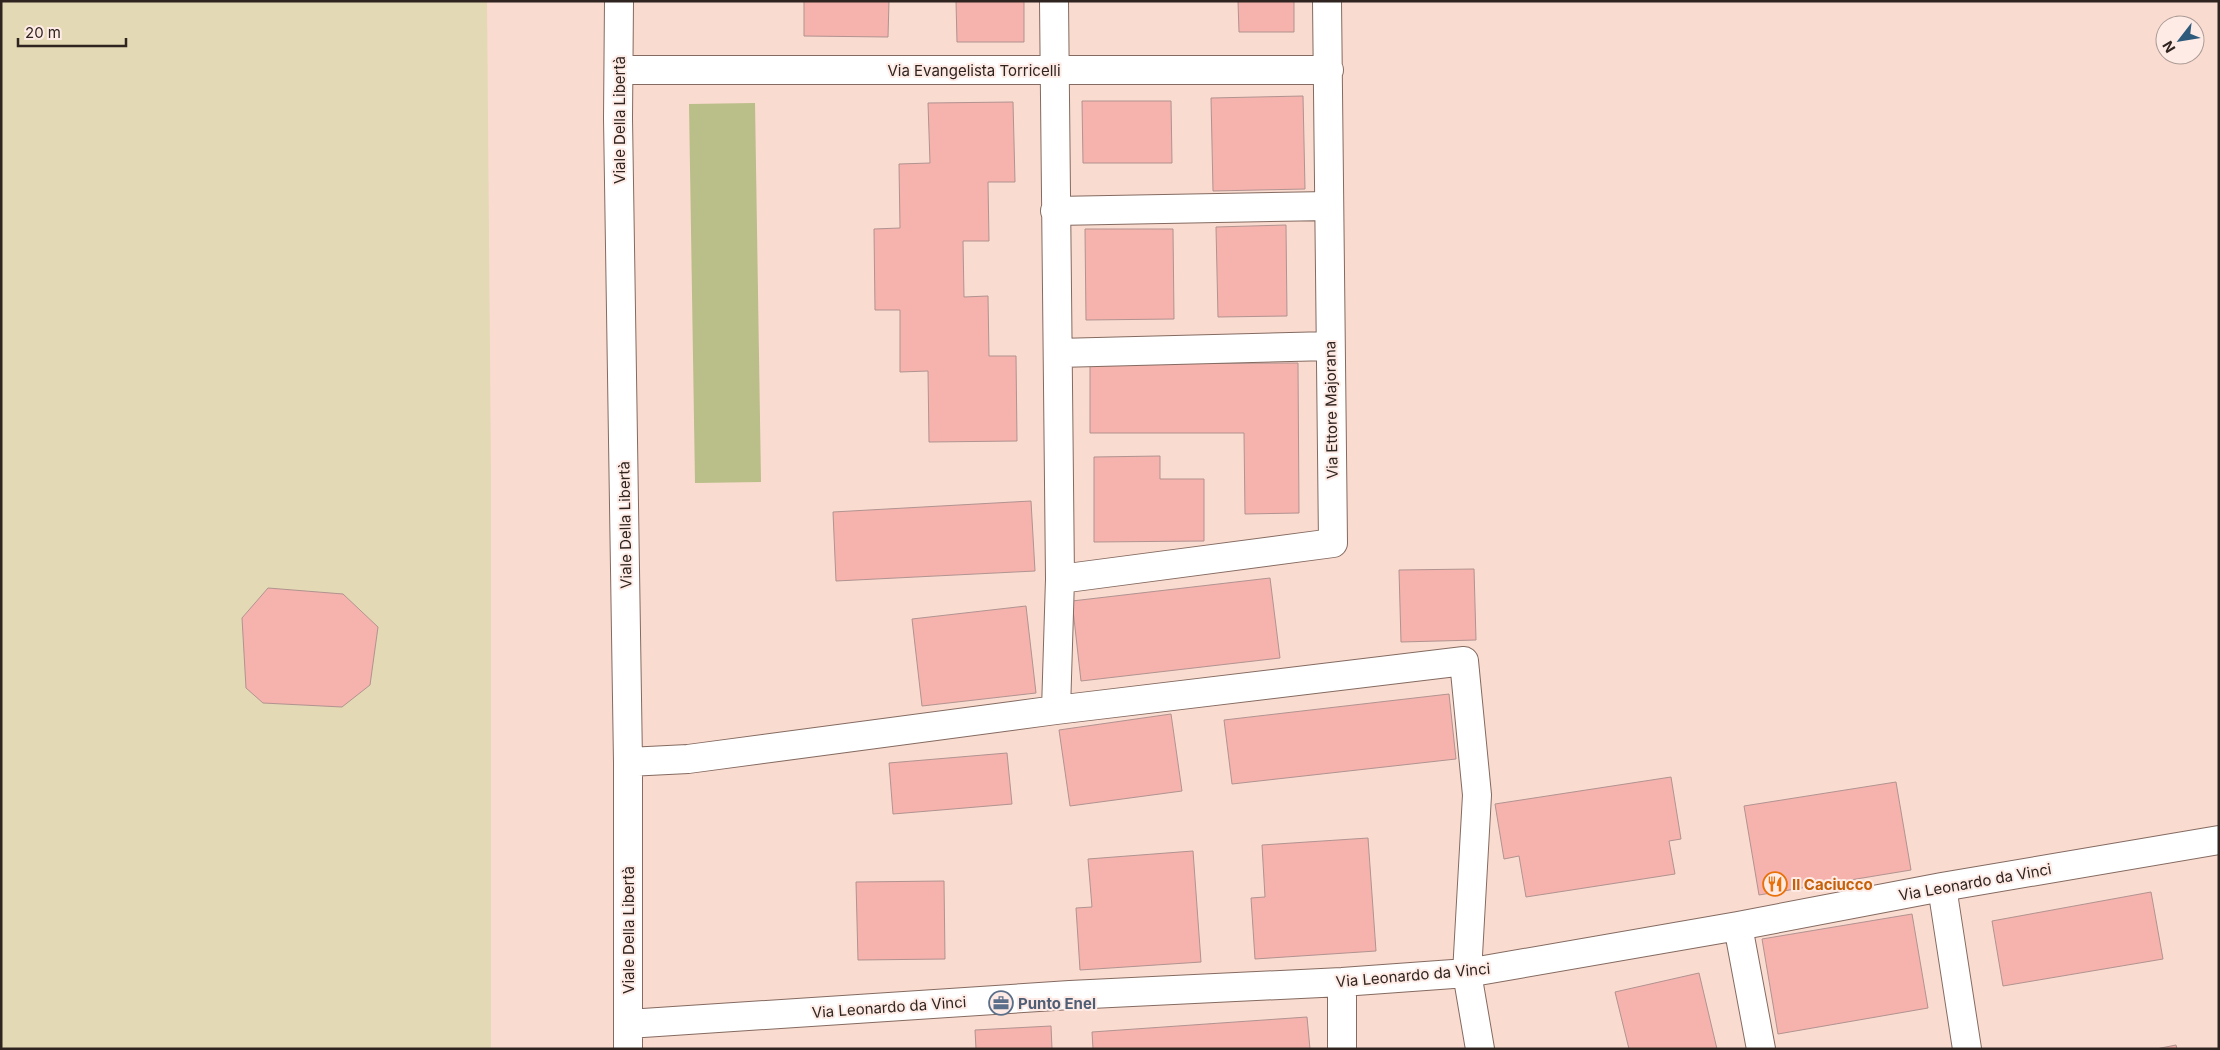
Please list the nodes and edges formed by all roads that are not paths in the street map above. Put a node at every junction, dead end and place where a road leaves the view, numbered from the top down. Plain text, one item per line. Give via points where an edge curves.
1 (619, 1) edge
2 (1054, 1) edge
3 (1327, 1) edge
4 (619, 70) junction
5 (1054, 70) junction
6 (1329, 70) junction
7 (1329, 206) junction
8 (1055, 211) junction
9 (1330, 346) junction
10 (1058, 353) junction
11 (1060, 579) junction
12 (1056, 710) junction
13 (628, 762) junction
14 (2219, 840) edge
15 (1942, 887) junction
16 (1738, 926) junction
17 (1467, 973) junction
18 (1342, 982) junction
19 (628, 1036) edge
20 (1342, 1049) edge
21 (1480, 1049) edge
22 (1761, 1049) edge
23 (1967, 1049) edge

1 - 4 street, Viale Della Libertà
2 - 5 street
3 - 6 street, Via Ettore Majorana
4 - 5 street, Via Evangelista Torricelli
4 - 13 street, Viale Della Libertà
5 - 6 street, Via Evangelista Torricelli
5 - 8 street
6 - 7 street, Via Ettore Majorana
7 - 8 street
7 - 9 street, Via Ettore Majorana
8 - 10 street
9 - 10 street
9 - 11 street, Via Ettore Majorana via 1333,543
10 - 11 street
11 - 12 street
12 - 13 street via 688,760
12 - 17 street via 1464,661 1477,795
13 - 19 street, Viale Della Libertà
14 - 15 street, Via Leonardo da Vinci
15 - 16 street, Via Leonardo da Vinci
15 - 23 street
16 - 17 street, Via Leonardo da Vinci
16 - 22 street
17 - 18 street, Via Leonardo da Vinci
17 - 21 street
18 - 19 street, Via Leonardo da Vinci via 1070,995
18 - 20 street

